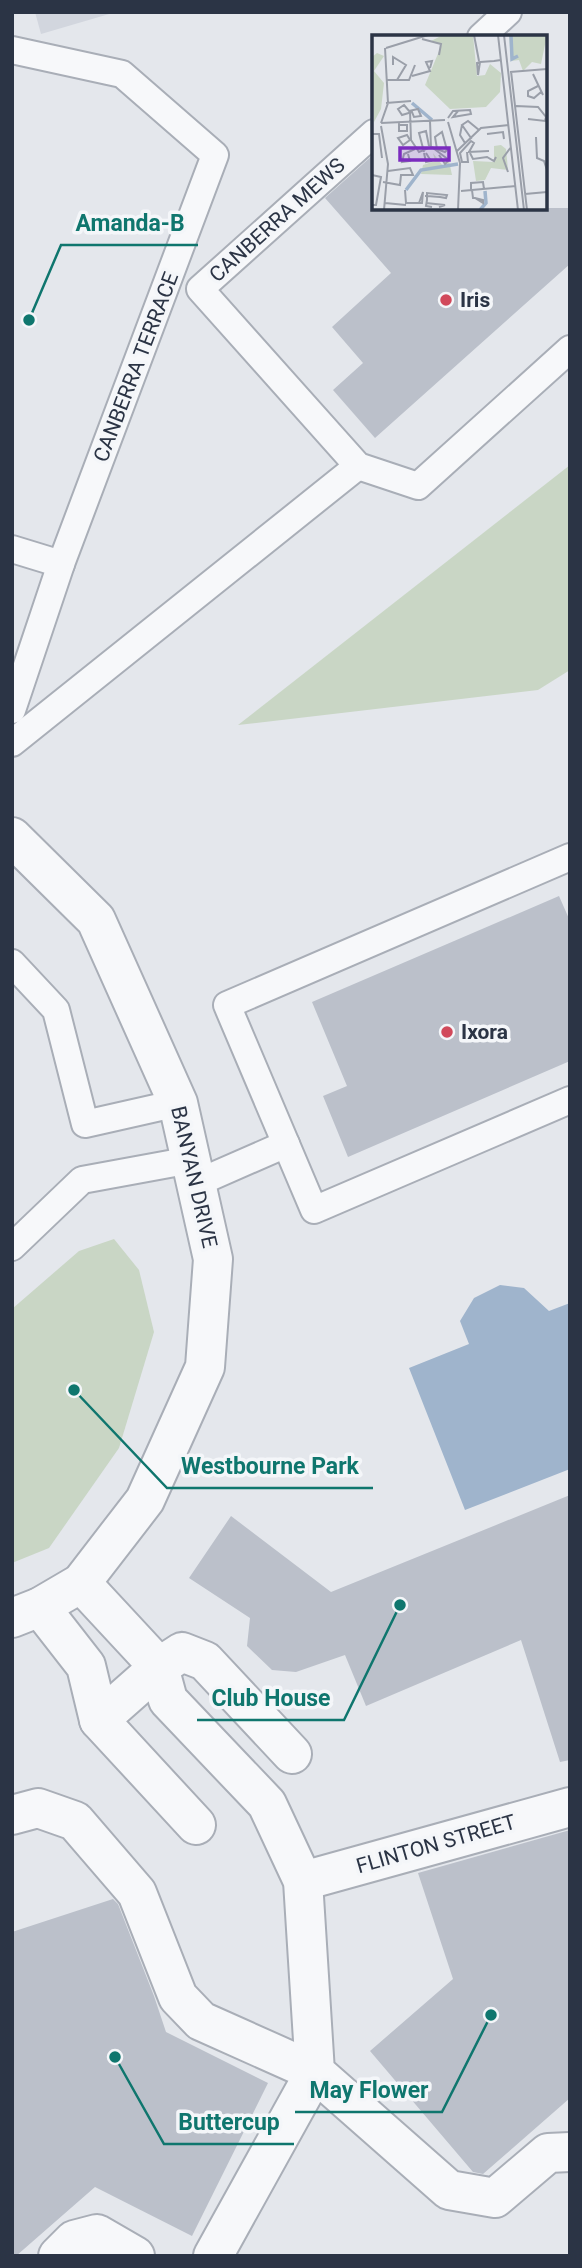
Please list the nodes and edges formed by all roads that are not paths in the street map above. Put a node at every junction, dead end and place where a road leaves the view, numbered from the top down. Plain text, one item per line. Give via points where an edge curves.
1 (508, 12) edge
2 (483, 35) edge
3 (12, 50) edge
4 (372, 135) edge
5 (570, 349) edge
6 (358, 466) junction
7 (12, 549) edge
8 (61, 564) junction
9 (12, 710) edge
10 (12, 743) edge
11 (12, 837) edge
12 (570, 858) edge
13 (12, 963) edge
14 (570, 1100) edge
15 (178, 1103) junction
16 (286, 1144) junction
17 (194, 1171) junction
18 (12, 1247) edge
19 (81, 1583) junction
20 (26, 1612) edge
21 (159, 1667) junction
22 (99, 1720) junction
23 (292, 1755) dead end
24 (570, 1807) edge
25 (12, 1815) edge
26 (196, 1825) dead end
27 (303, 1881) junction
28 (315, 2073) junction
29 (570, 2152) edge
30 (58, 2256) edge
31 (135, 2256) edge
32 (213, 2256) edge

1 - 2 lane
3 - 8 lane, CANBERRA TERRACE via 122,74 215,155
4 - 6 lane, CANBERRA MEWS via 200,289
5 - 6 lane, CANBERRA MEWS via 418,486
6 - 10 lane
7 - 8 lane
8 - 9 lane, CANBERRA TERRACE
11 - 15 street, BANYAN DRIVE via 96,920
12 - 16 lane via 227,1005
13 - 15 lane via 56,1010 85,1124
14 - 16 lane via 314,1210
15 - 17 street, BANYAN DRIVE
16 - 17 lane
17 - 18 lane via 82,1180
17 - 19 street, BANYAN DRIVE via 213,1259 205,1367 145,1500
19 - 20 street, BANYAN DRIVE
19 - 21 street
20 - 22 street via 86,1666
21 - 22 street
21 - 23 street via 182,1653 205,1661
21 - 27 street via 168,1700 267,1804
22 - 26 street
24 - 27 street, FLINTON STREET
25 - 28 street via 38,1808 75,1821 137,1893 178,1997 201,2021
27 - 28 street
28 - 29 street via 449,2190 495,2198 548,2153
28 - 32 street
30 - 31 street via 74,2240 97,2234

